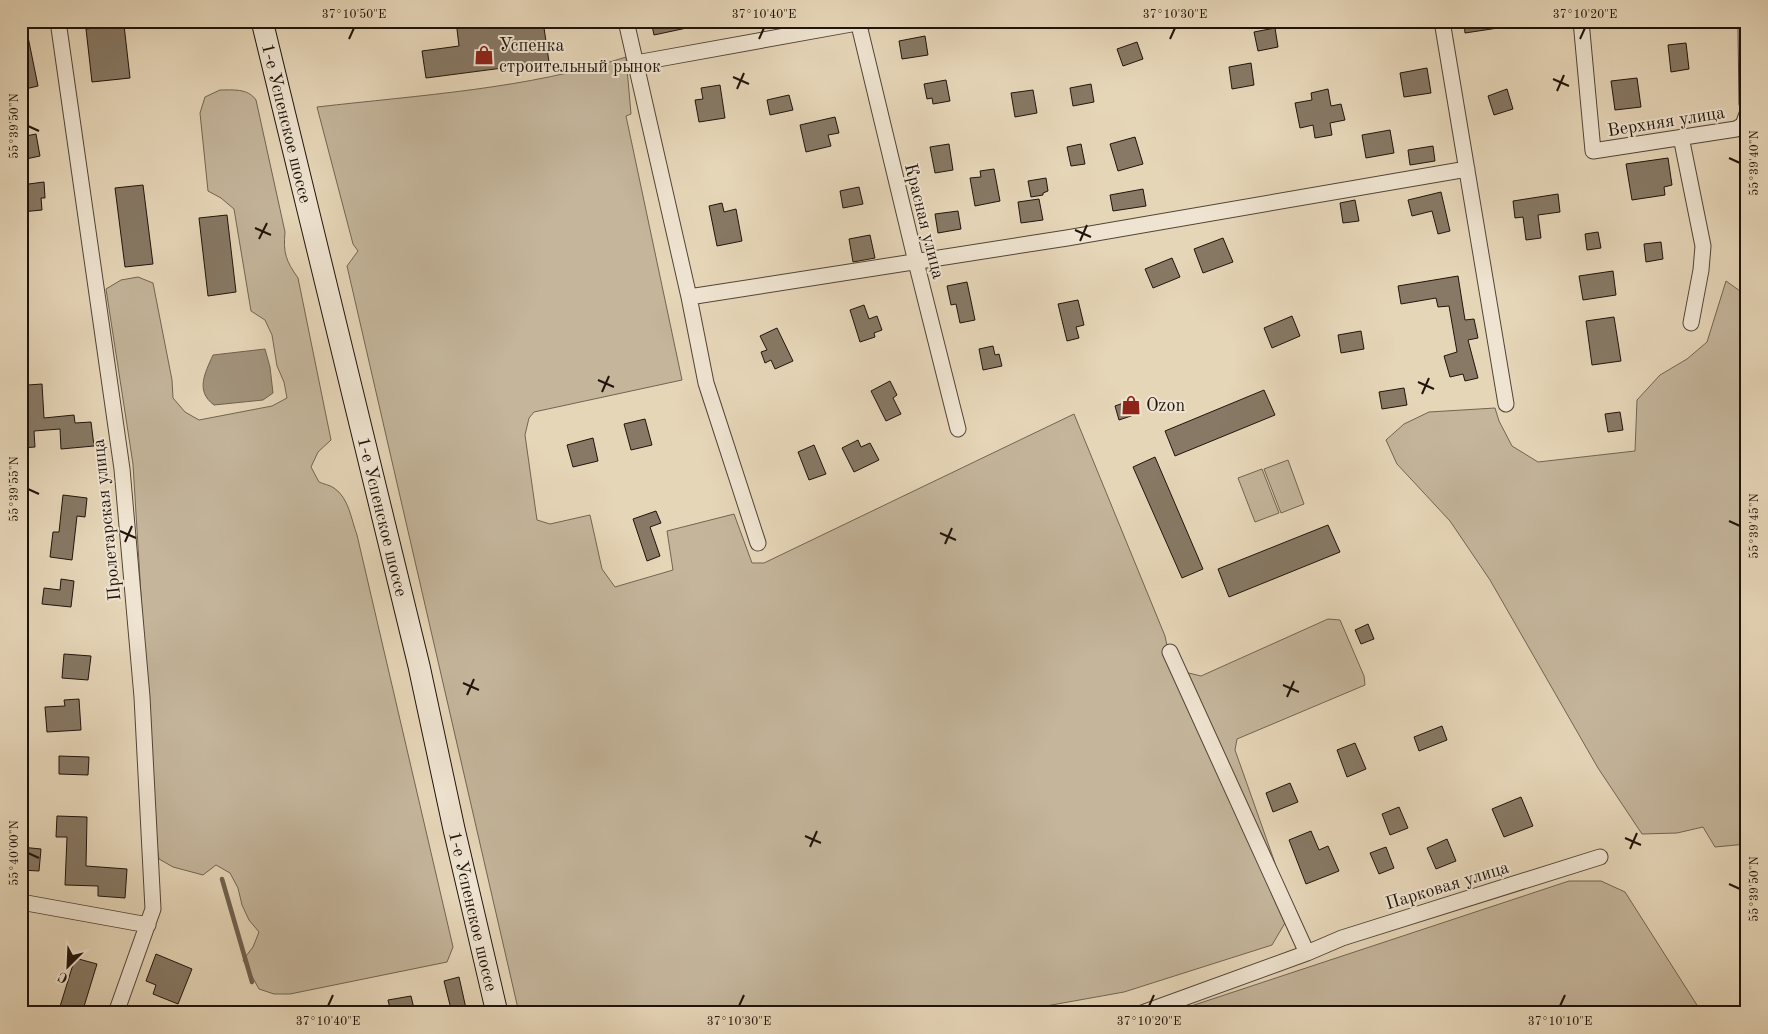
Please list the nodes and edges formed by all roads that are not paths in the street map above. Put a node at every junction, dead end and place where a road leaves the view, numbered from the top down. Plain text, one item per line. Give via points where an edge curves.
1 (58, 21) edge
2 (262, 21) edge
3 (626, 21) edge
4 (1442, 21) edge
5 (1581, 21) edge
6 (861, 22) edge
7 (1746, 29) edge
8 (636, 63) junction
9 (1747, 104) edge
10 (1747, 114) edge
11 (1681, 137) junction
12 (1467, 169) junction
13 (916, 262) junction
14 (689, 297) junction
15 (1691, 323) dead end
16 (1506, 404) dead end
17 (958, 429) dead end
18 (758, 543) dead end
19 (1170, 652) dead end
20 (1600, 857) dead end
21 (21, 902) edge
22 (148, 925) junction
23 (1307, 953) junction
24 (116, 1013) edge
25 (497, 1013) edge
26 (1142, 1013) edge

1 - 22 street, Пролетарская улица via 122,469 142,696 153,909
2 - 25 main road, 1-е Успенское шоссе via 419,666
3 - 8 street
4 - 12 street
5 - 11 street, Верхняя улица via 1593,151
6 - 8 street
6 - 13 street, Красная улица
7 - 9 street, Верхняя улица
8 - 14 street
10 - 11 street, Верхняя улица via 1743,125 1736,129
11 - 15 street via 1703,246
12 - 13 street
12 - 16 street
13 - 14 street
13 - 17 street, Красная улица
14 - 18 street via 706,384
19 - 23 street
20 - 23 street, Парковая улица via 1342,938
21 - 22 street
22 - 24 street, Пролетарская улица
23 - 26 street, Парковая улица

